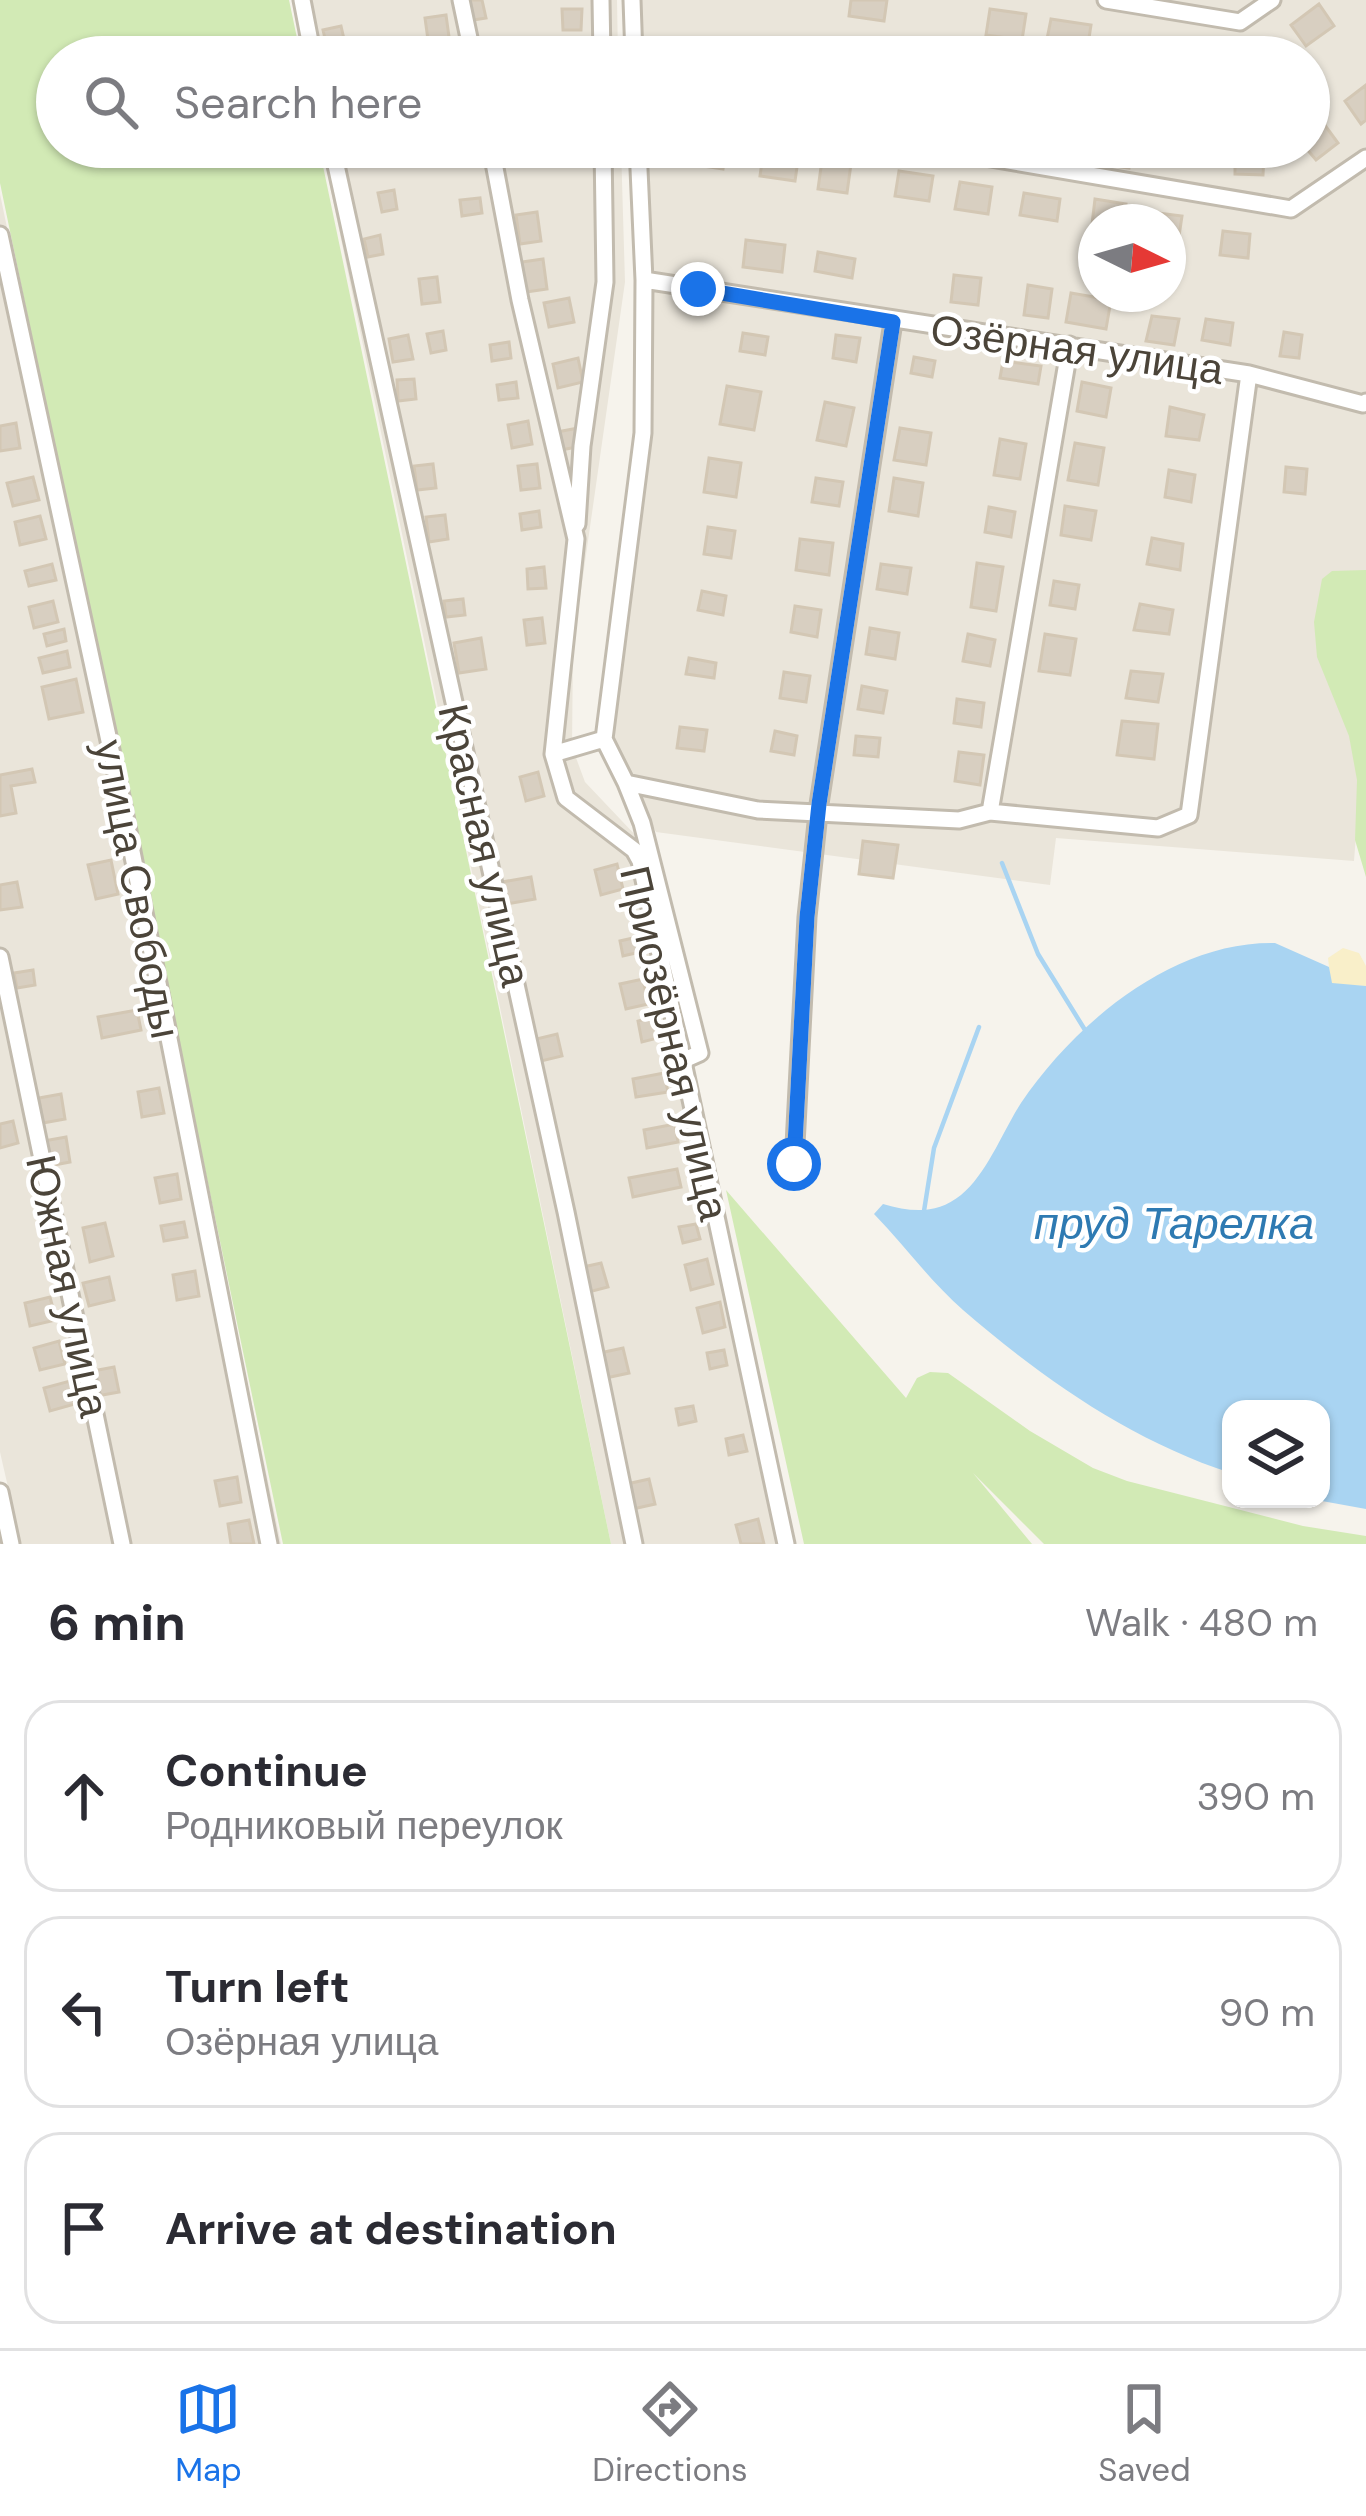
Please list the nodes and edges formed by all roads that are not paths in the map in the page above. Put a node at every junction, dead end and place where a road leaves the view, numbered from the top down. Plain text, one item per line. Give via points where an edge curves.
1 (302, 0) edge
2 (461, 0) edge
3 (602, 0) edge
4 (632, 0) edge
5 (1106, 0) edge
6 (1272, 0) edge
7 (310, 36) edge
8 (469, 36) edge
9 (602, 36) edge
10 (633, 36) edge
11 (1366, 158) edge
12 (337, 168) edge
13 (495, 168) edge
14 (603, 168) edge
15 (639, 168) edge
16 (1050, 168) edge
17 (0, 235) edge
18 (644, 280) junction
19 (893, 322) junction
20 (1070, 345) junction
21 (1249, 374) junction
22 (1366, 402) edge
23 (575, 538) junction
24 (604, 739) junction
25 (553, 754) junction
26 (626, 784) junction
27 (990, 812) junction
28 (818, 814) junction
29 (0, 958) edge
30 (682, 1061) junction
31 (794, 1164) dead end
32 (0, 1492) edge
33 (11, 1544) edge
34 (122, 1544) edge
35 (269, 1544) edge
36 (634, 1544) edge
37 (786, 1544) edge

1 - 7 street
2 - 8 street
3 - 9 street
4 - 10 street
5 - 6 street via 1240,22
11 - 16 street via 1291,209
12 - 36 street, Красная улица
13 - 23 street
14 - 23 street via 605,282
15 - 18 street
17 - 35 street, улица Свободы
18 - 19 street, Озёрная улица
18 - 24 street via 643,433
19 - 20 street, Озёрная улица
19 - 28 street
20 - 21 street, Озёрная улица
20 - 27 street
21 - 22 street, Озёрная улица
21 - 27 street via 1189,815 1158,828
23 - 25 street
24 - 25 street
24 - 26 street
25 - 30 street, Приозёрная улица via 566,798 640,861
26 - 28 street
26 - 30 street via 700,1054
27 - 28 street via 959,820
28 - 31 street
29 - 34 street, Южная улица
30 - 37 street, Приозёрная улица
32 - 33 street

